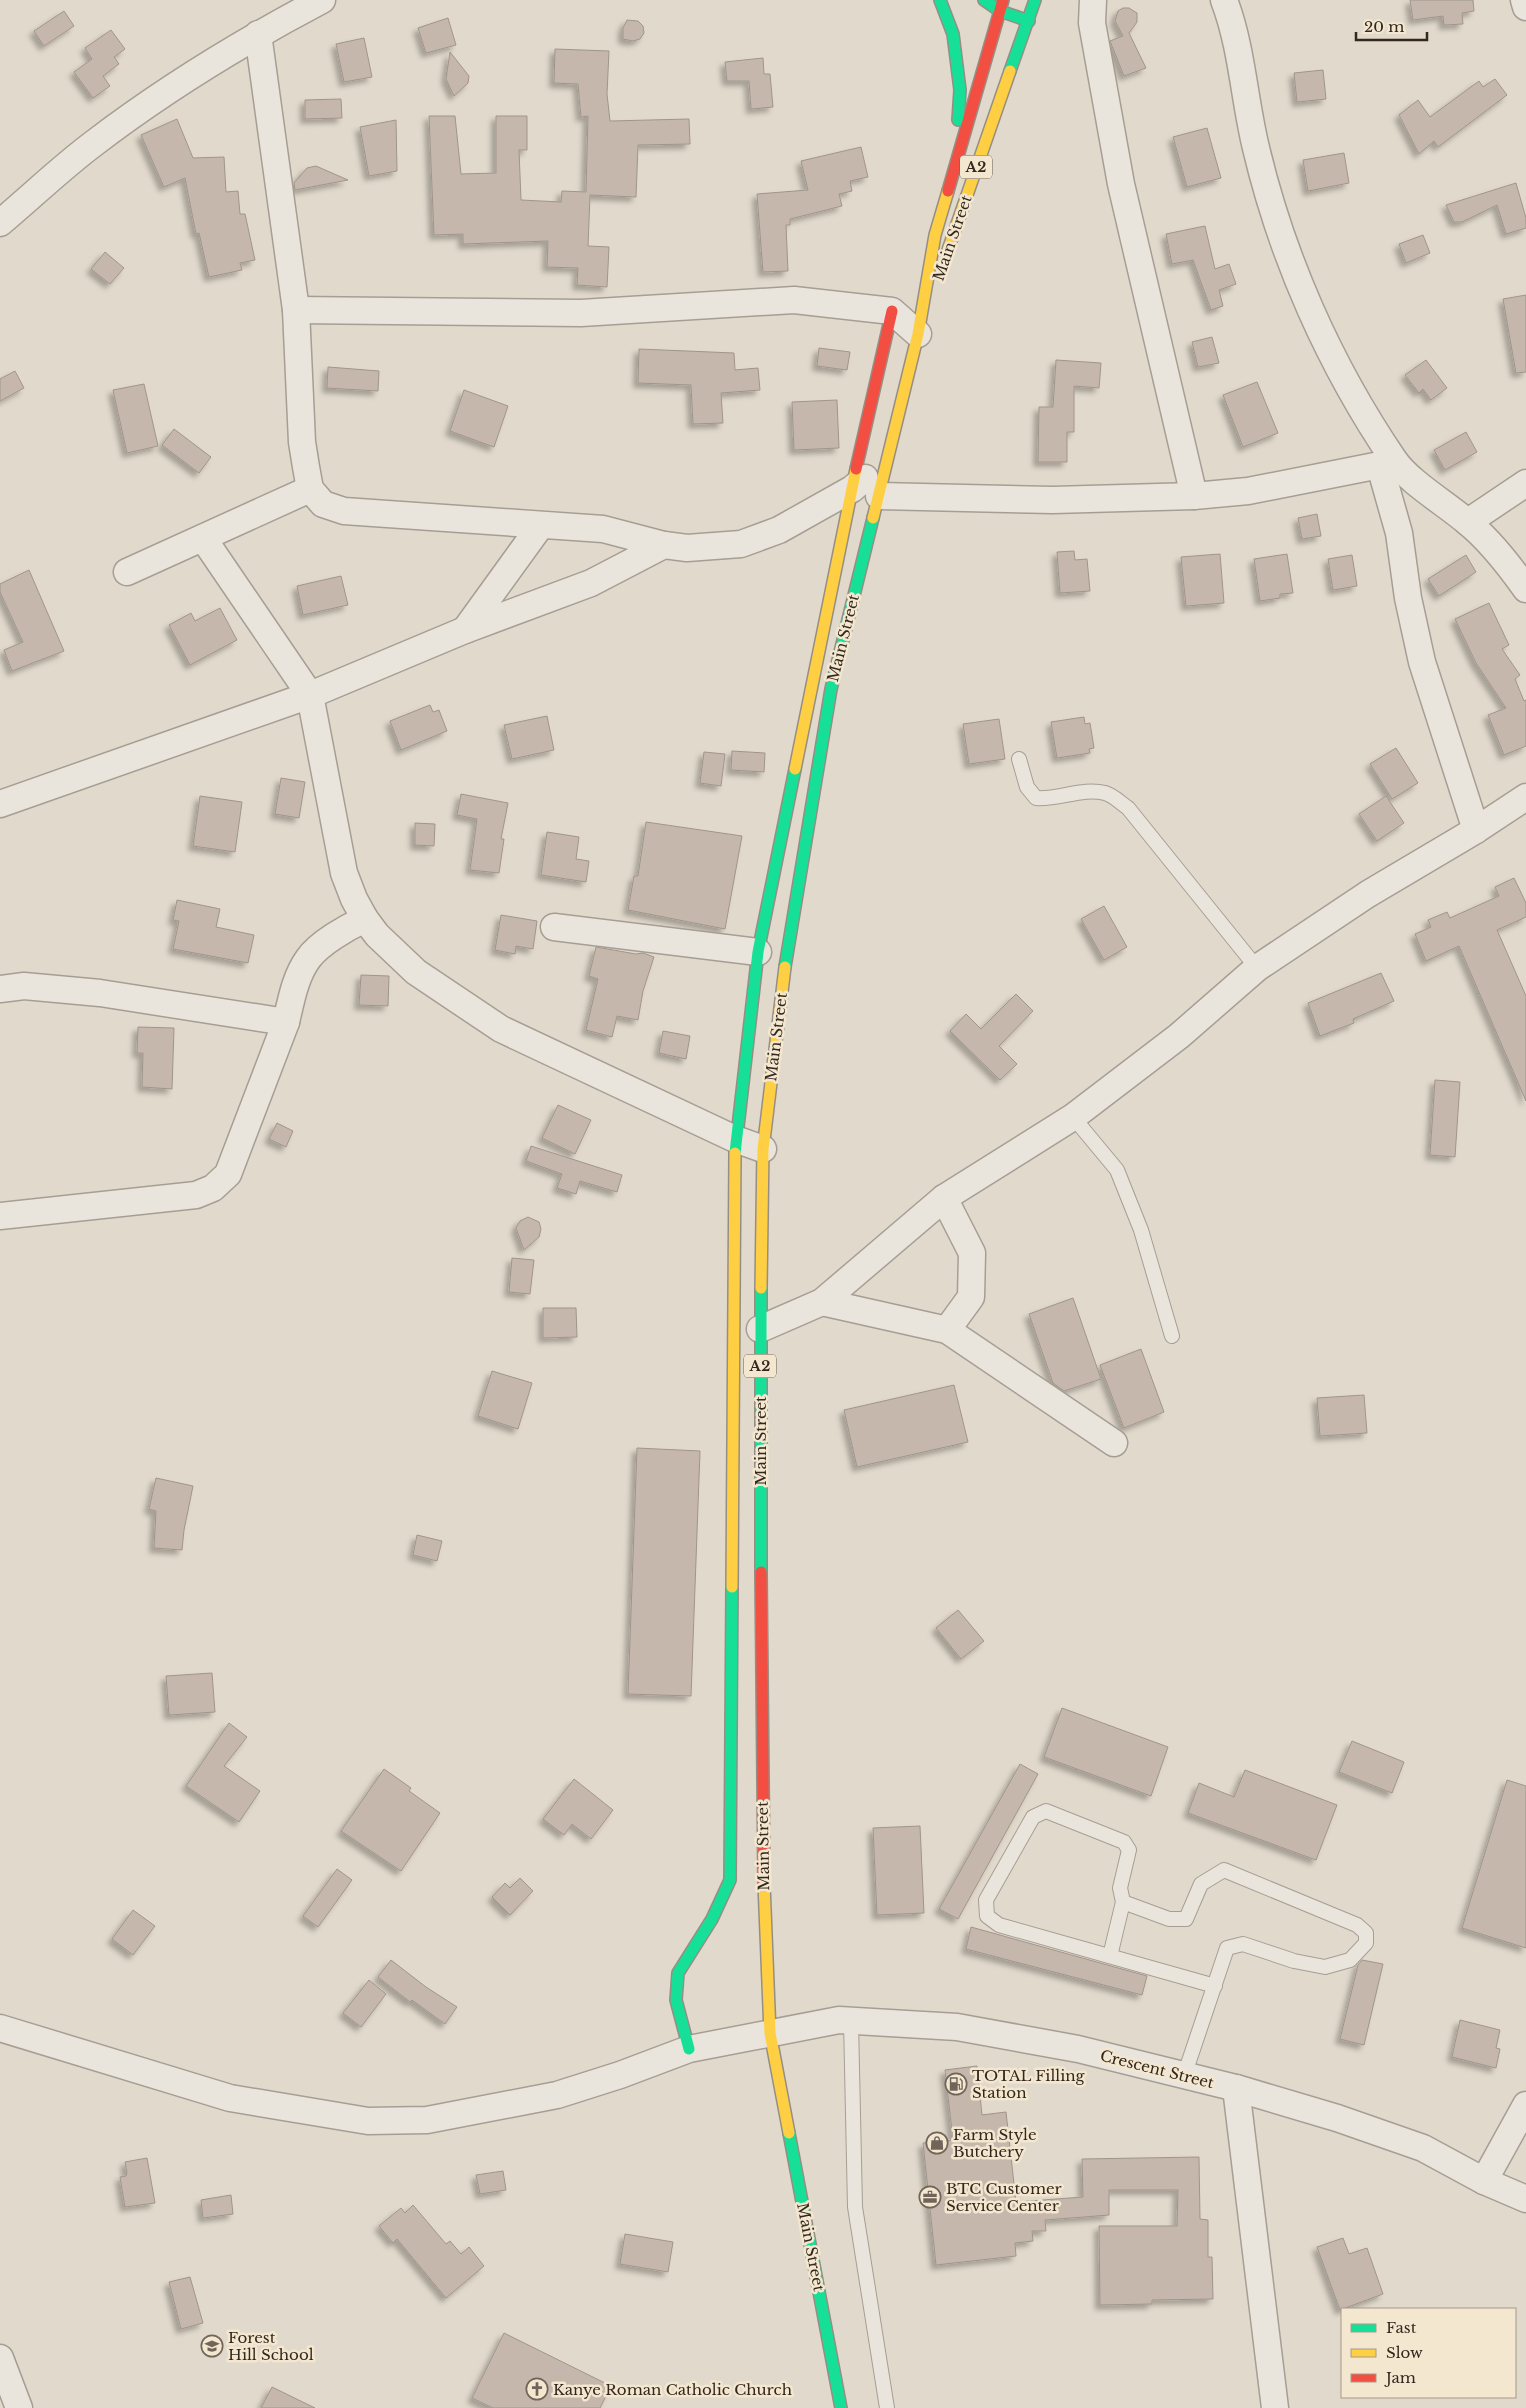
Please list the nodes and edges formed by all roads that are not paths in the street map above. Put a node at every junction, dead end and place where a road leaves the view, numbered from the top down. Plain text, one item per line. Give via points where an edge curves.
1 (322, 0) edge
2 (940, 0) edge
3 (984, 0) edge
4 (1093, 0) edge
5 (1224, 0) edge
6 (1524, 0) edge
7 (1033, 1) edge
8 (1001, 6) edge
9 (1526, 7) edge
10 (282, 9) edge
11 (1029, 21) junction
12 (258, 34) junction
13 (956, 162) junction
14 (0, 223) edge
15 (296, 310) junction
16 (892, 310) junction
17 (918, 334) junction
18 (886, 459) junction
19 (1388, 464) junction
20 (1526, 482) edge
21 (852, 488) junction
22 (310, 489) junction
23 (879, 496) junction
24 (1194, 496) junction
25 (1468, 522) junction
26 (541, 525) junction
27 (203, 538) junction
28 (664, 546) junction
29 (126, 572) dead end
30 (1526, 588) edge
31 (465, 630) junction
32 (310, 695) junction
33 (1020, 759) dead end
34 (1526, 797) edge
35 (0, 804) edge
36 (1476, 830) junction
37 (365, 919) junction
38 (554, 927) dead end
39 (758, 952) junction
40 (1258, 968) junction
41 (0, 989) edge
42 (286, 1022) junction
43 (1073, 1116) junction
44 (735, 1139) junction
45 (763, 1149) junction
46 (944, 1198) junction
47 (0, 1216) edge
48 (822, 1302) junction
49 (760, 1329) junction
50 (948, 1330) junction
51 (1172, 1336) dead end
52 (1114, 1443) dead end
53 (1123, 1902) junction
54 (1110, 1956) junction
55 (1214, 1986) junction
56 (851, 2021) junction
57 (0, 2028) edge
58 (770, 2033) junction
59 (689, 2049) junction
60 (1184, 2076) junction
61 (1236, 2088) junction
62 (1526, 2105) edge
63 (1484, 2181) junction
64 (1526, 2199) edge
65 (0, 2358) edge
66 (19, 2408) edge
67 (841, 2408) edge
68 (887, 2408) edge
69 (1275, 2408) edge

1 - 10 street
2 - 13 main road via 953,34 960,90
3 - 8 main road
4 - 24 street via 1092,23 1121,184
5 - 19 street via 1236,38 1256,147 1286,253
6 - 9 street
7 - 11 main road, Main Street / A2
8 - 11 main road
8 - 13 main road, Main Street / A2
10 - 12 street
11 - 17 main road, Main Street / A2
12 - 14 street via 187,77 92,145
12 - 15 street
13 - 17 main road, Main Street / A2 via 935,235
15 - 16 street via 581,313 794,300
15 - 22 street via 302,442
16 - 17 street
16 - 21 main road
17 - 18 main road, Main Street / A2
18 - 21 street
18 - 23 main road, Main Street / A2
19 - 24 street via 1248,491
19 - 25 street
19 - 36 street via 1408,598 1422,662
20 - 25 street
21 - 28 street via 779,530 741,544 686,548
21 - 39 main road
22 - 26 street via 323,504 344,511
22 - 27 street
23 - 24 street via 1053,500
23 - 45 main road, Main Street / A2 via 830,689 782,986
25 - 30 street
26 - 28 street via 603,529
26 - 31 street
27 - 29 street
27 - 32 street
28 - 31 street via 591,583
31 - 32 street
32 - 35 street
32 - 37 street via 344,873
33 - 40 lane via 1027,787 1036,798 1106,793 1128,808
34 - 36 street
36 - 40 street via 1368,894
37 - 42 street via 336,935 308,958 293,991
37 - 44 street via 416,972 501,1029
38 - 39 street
39 - 44 main road
40 - 43 street via 1179,1036
41 - 42 street via 24,986 100,992
42 - 47 street via 228,1174 213,1188 196,1195
43 - 46 street
43 - 51 lane via 1117,1170 1141,1230
44 - 45 street
44 - 59 main road via 730,1880 712,1919 678,1973 676,2000
45 - 49 main road, Main Street / A2
46 - 48 street
46 - 50 street via 972,1253 970,1297
48 - 49 street
48 - 50 street
49 - 58 main road, Main Street / A2 via 762,1845
50 - 52 street
53 - 54 lane
53 - 54 lane via 1120,1888 1130,1850 1124,1842 1046,1811 1033,1817 986,1900 987,1916 999,1925
53 - 55 lane via 1169,1919 1186,1919 1201,1884 1224,1870 1357,1925 1366,1933 1366,1943 1350,1960 1325,1967 1243,1944 1227,1948
54 - 55 lane
55 - 60 lane
56 - 58 street, Crescent Street via 839,2020
56 - 60 street, Crescent Street via 957,2027 1078,2049
56 - 68 lane via 855,2207
57 - 59 street, Crescent Street via 230,2098 368,2122 427,2120 557,2095
58 - 59 street, Crescent Street
58 - 67 main road, Main Street / A2
60 - 61 street, Crescent Street
61 - 63 street, Crescent Street via 1338,2118 1423,2148
61 - 69 street
62 - 63 street
63 - 64 street, Crescent Street
65 - 66 street

